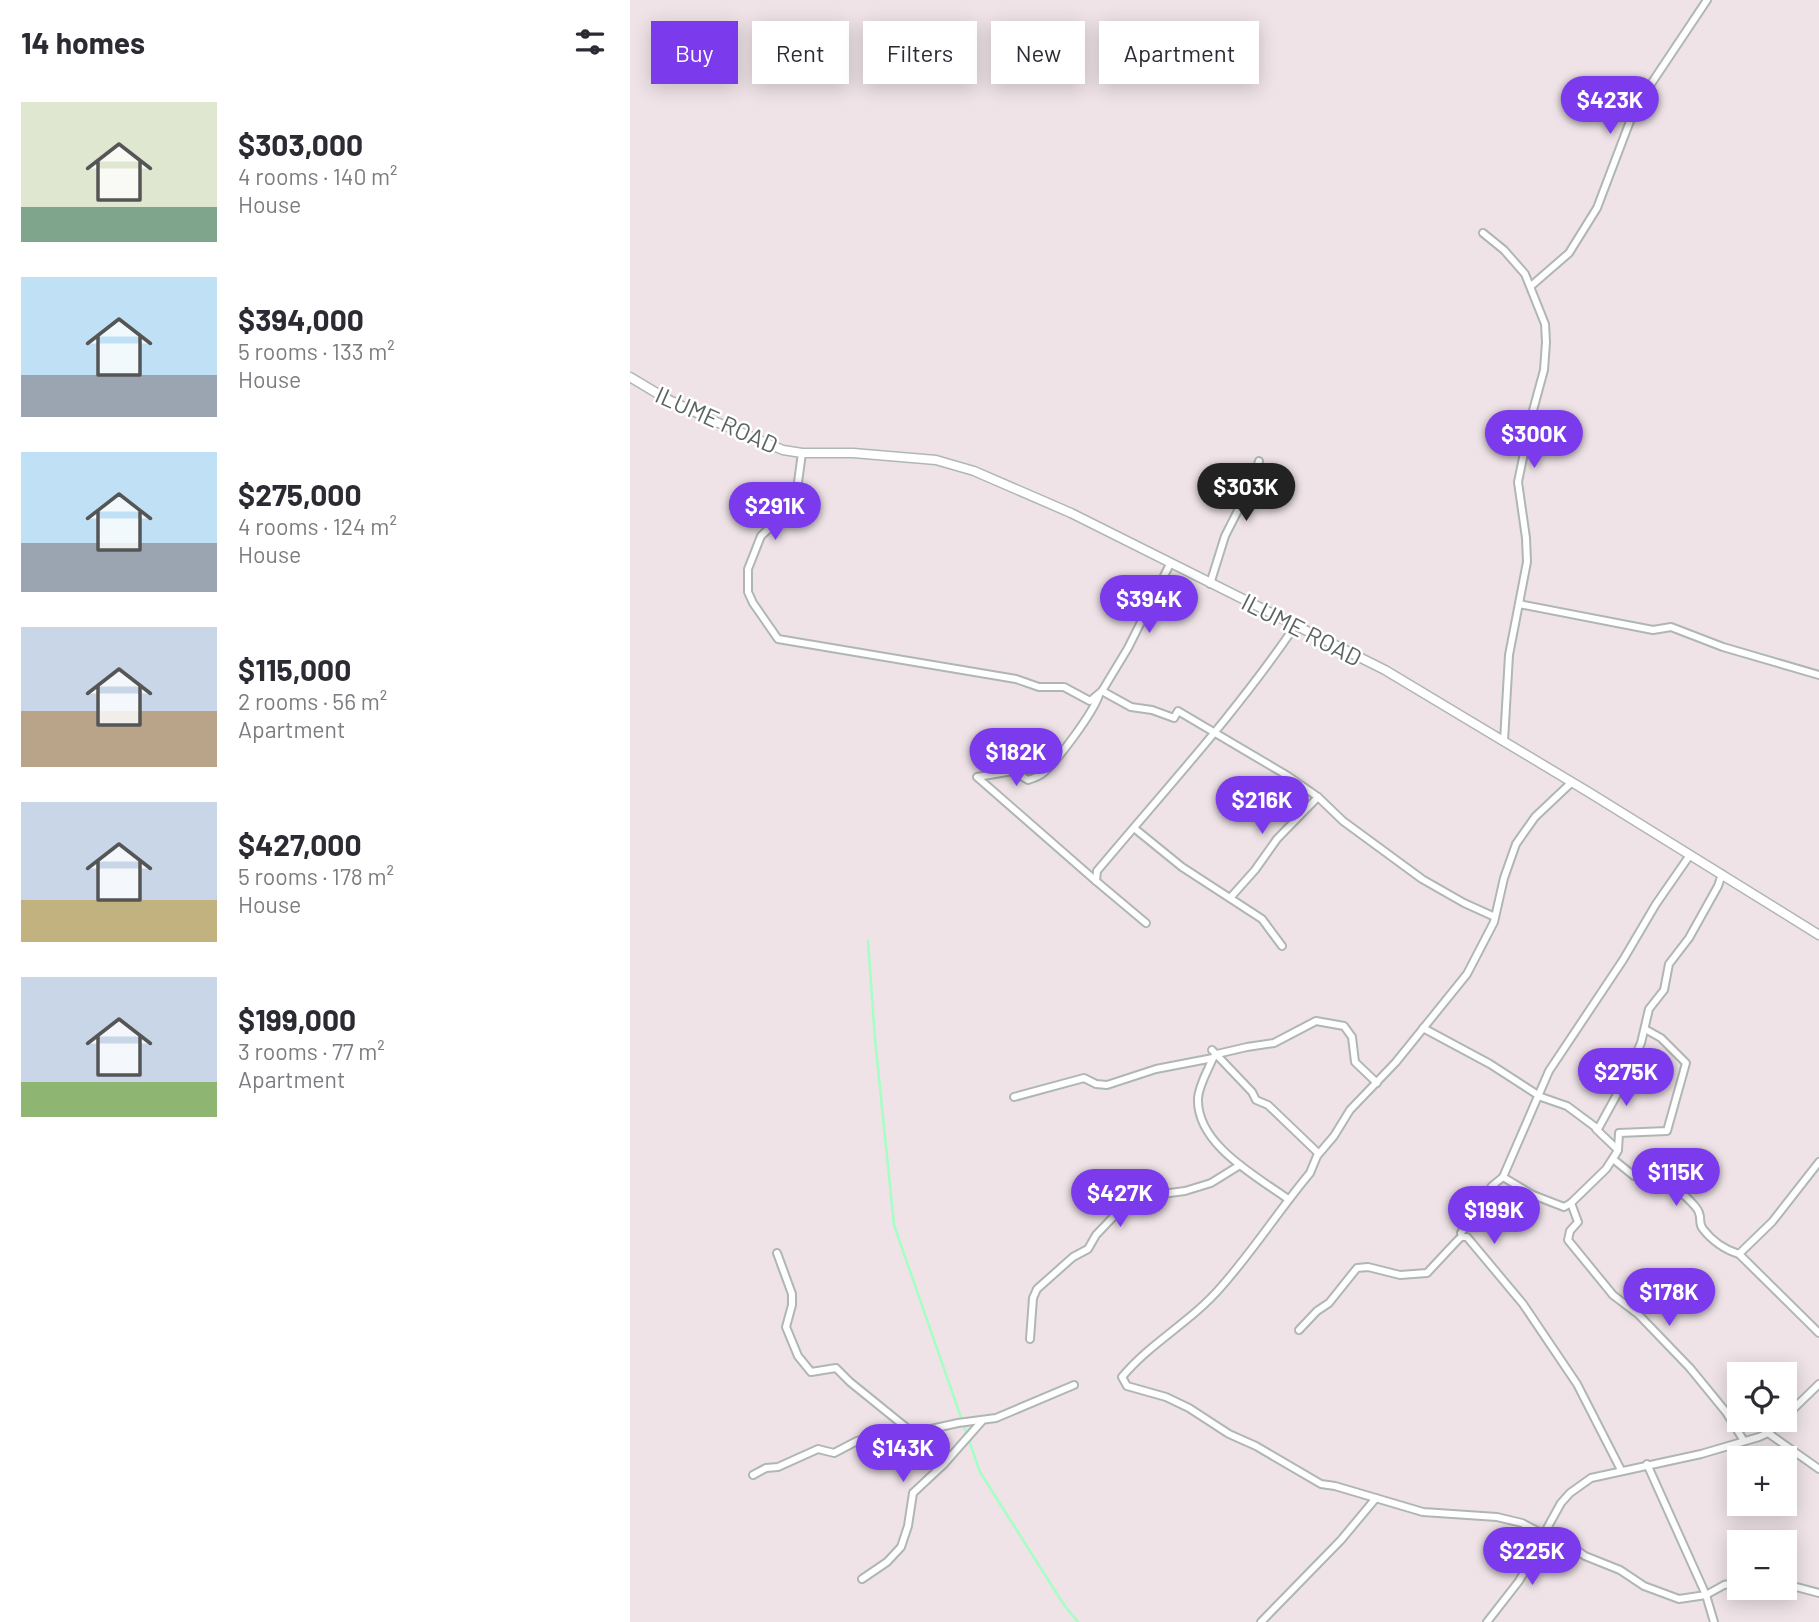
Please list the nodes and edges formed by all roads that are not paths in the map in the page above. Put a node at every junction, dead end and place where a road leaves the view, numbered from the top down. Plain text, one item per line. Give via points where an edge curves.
1 (1707, 0) edge
2 (1483, 233) dead end
3 (1531, 286) junction
4 (630, 377) edge
5 (802, 453) junction
6 (1259, 461) dead end
7 (1170, 564) junction
8 (1210, 583) junction
9 (1519, 604) junction
10 (1295, 626) junction
11 (1819, 675) edge
12 (1101, 693) junction
13 (1216, 732) junction
14 (1504, 741) junction
15 (1572, 782) junction
16 (1318, 797) junction
17 (1134, 828) junction
18 (1690, 855) junction
19 (1722, 874) junction
20 (1096, 881) junction
21 (1230, 898) junction
22 (1495, 917) junction
23 (1146, 923) dead end
24 (1819, 936) edge
25 (1282, 946) dead end
26 (1423, 1027) junction
27 (1645, 1029) junction
28 (1214, 1054) junction
29 (1377, 1083) junction
30 (1538, 1096) junction
31 (1014, 1097) dead end
32 (1596, 1129) junction
33 (1618, 1150) junction
34 (1316, 1151) dead end
35 (1613, 1159) junction
36 (1819, 1162) edge
37 (1240, 1165) junction
38 (1503, 1177) junction
39 (1288, 1199) junction
40 (1571, 1203) junction
41 (1461, 1233) dead end
42 (777, 1253) dead end
43 (1739, 1254) junction
44 (1299, 1330) dead end
45 (1819, 1333) edge
46 (1030, 1339) dead end
47 (1819, 1384) edge
48 (1074, 1385) dead end
49 (1797, 1405) edge
50 (984, 1420) junction
51 (913, 1433) junction
52 (1768, 1433) joint
53 (1744, 1441) junction
54 (1647, 1464) junction
55 (1819, 1469) edge
56 (1621, 1470) junction
57 (753, 1475) dead end
58 (1376, 1498) junction
59 (1543, 1532) junction
60 (862, 1579) dead end
61 (1727, 1584) edge
62 (1797, 1587) edge
63 (1819, 1593) edge
64 (1706, 1595) junction
65 (1489, 1621) edge
66 (1261, 1622) edge
67 (1714, 1622) edge

1 - 3 street via 1635,108 1597,208 1569,253
2 - 3 street via 1514,260
3 - 9 street via 1545,324 1546,358 1518,482 1527,562
4 - 5 street, ILUME ROAD via 714,421 783,450
5 - 7 street, ILUME ROAD via 886,455 955,465 1071,513
5 - 12 street via 795,504 761,536 748,569 748,592 778,639 1016,679 1039,687 1064,687 1090,701
6 - 8 street via 1225,536
7 - 8 street, ILUME ROAD
7 - 12 street
8 - 10 street, ILUME ROAD
9 - 11 street via 1653,630 1671,627 1723,648
9 - 14 street via 1509,655
10 - 13 street
10 - 14 street, ILUME ROAD via 1385,670
12 - 13 street via 1131,707 1174,718 1178,710
12 - 20 street via 1094,709 1040,776 1028,780 1013,771 976,777
13 - 16 street
13 - 17 street
14 - 15 street, ILUME ROAD
15 - 18 street, ILUME ROAD
15 - 22 street via 1535,817 1516,844
16 - 21 street
16 - 22 street via 1422,879
17 - 20 street via 1097,872
17 - 21 street
18 - 19 street, ILUME ROAD
18 - 30 street via 1556,1059
19 - 24 street, ILUME ROAD
19 - 27 street via 1670,964 1664,990 1649,1009
20 - 23 street
21 - 25 street via 1262,919
22 - 26 street via 1466,974
26 - 29 street
26 - 30 street
27 - 32 street via 1621,1087
27 - 33 street via 1686,1063 1667,1131 1619,1133
28 - 29 street via 1273,1043 1316,1021 1334,1023 1350,1032 1355,1062
28 - 31 street via 1107,1085 1084,1078
28 - 34 street via 1256,1100 1268,1105
28 - 37 street via 1198,1101 1214,1140
29 - 39 street via 1350,1110
30 - 32 street via 1567,1106
30 - 38 street
32 - 33 street
33 - 35 street
35 - 40 street
35 - 43 street via 1634,1176 1646,1171 1663,1178 1694,1205 1704,1231
36 - 43 street via 1772,1222
37 - 39 street
37 - 46 street via 1211,1183 1185,1191 1124,1199 1088,1249 1037,1289
38 - 40 street via 1533,1195 1564,1206
38 - 41 street
39 - 58 street via 1221,1287 1187,1322 1141,1355 1122,1380 1127,1386 1189,1408 1321,1484
40 - 53 street via 1578,1222 1568,1236 1571,1244 1613,1295 1690,1368
42 - 51 street via 792,1294 786,1327 798,1356 811,1372 836,1368
43 - 45 street
44 - 56 street via 1357,1268 1400,1275 1427,1273 1461,1237 1467,1237 1523,1304 1577,1384
47 - 49 street
48 - 50 street
50 - 51 street
50 - 60 street via 914,1493 901,1547
51 - 57 street via 893,1444 868,1438 834,1453 818,1449
52 - 53 street
52 - 55 street
53 - 54 street
54 - 56 street
54 - 64 street
56 - 59 street via 1591,1478 1570,1493
58 - 59 street via 1423,1512 1497,1517
58 - 66 street
59 - 64 street via 1679,1600
59 - 65 street via 1519,1581
61 - 64 street
62 - 63 street
64 - 67 street

